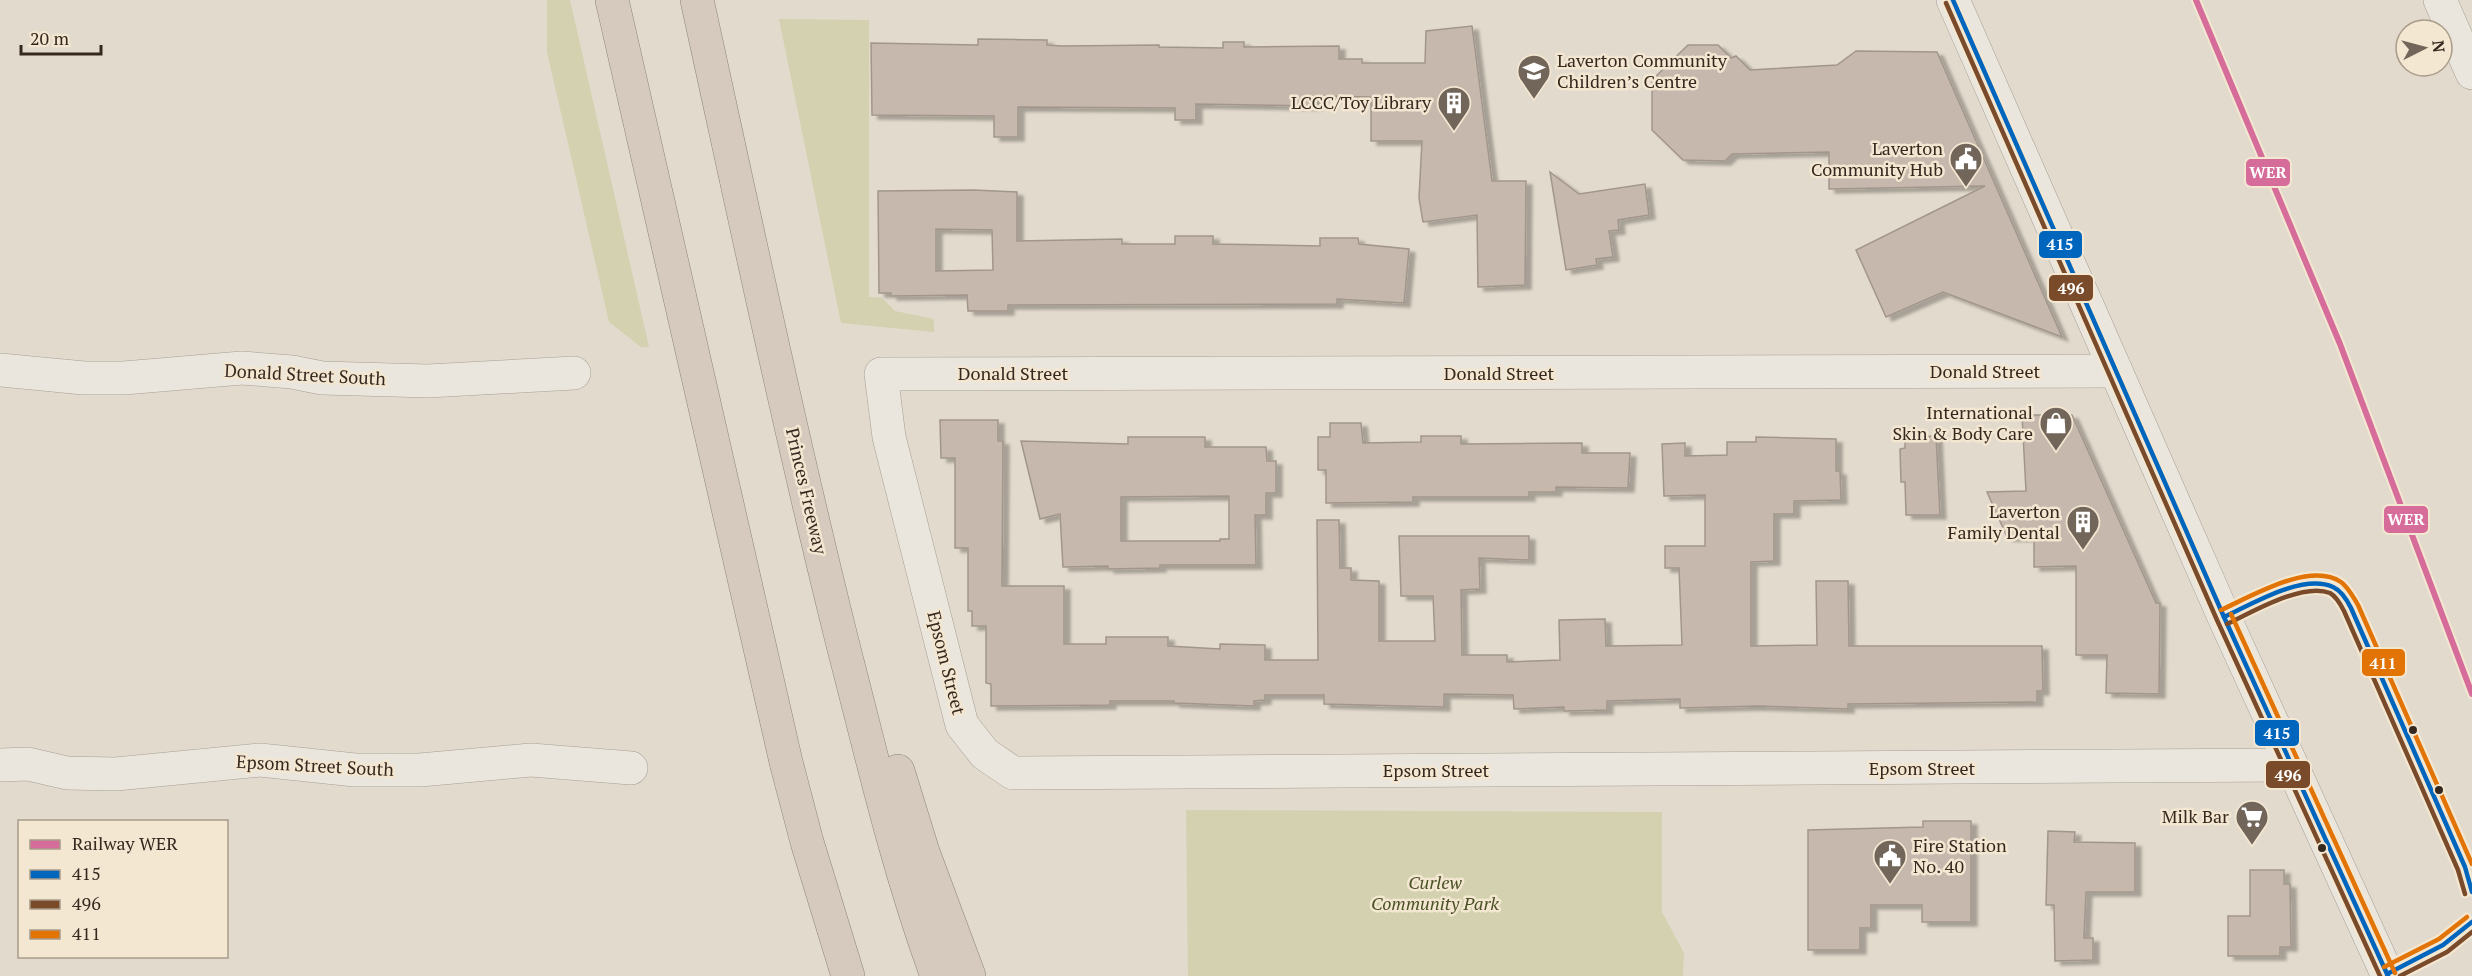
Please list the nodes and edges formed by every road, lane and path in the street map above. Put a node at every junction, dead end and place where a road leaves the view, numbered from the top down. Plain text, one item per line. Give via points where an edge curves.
1 (612, 0) edge
2 (697, 0) edge
3 (1953, 0) edge
4 (2440, 0) edge
5 (2472, 73) edge
6 (0, 370) edge
7 (2116, 371) junction
8 (574, 373) dead end
9 (881, 374) joint
10 (807, 499) junction
11 (0, 765) edge
12 (2290, 765) junction
13 (631, 768) dead end
14 (848, 976) edge
15 (938, 976) edge
16 (969, 976) edge
17 (2388, 976) edge

1 - 14 highway via 786,762
2 - 10 highway, Princes Freeway
3 - 7 street
4 - 5 street
6 - 8 street, Donald Street South via 114,378 242,368 322,378 428,381
7 - 9 street, Donald Street
7 - 12 street
9 - 12 street, Epsom Street via 889,437 962,725 985,754 1012,773
10 - 15 highway, Princes Freeway via 889,820
10 - 16 highway via 923,852
11 - 13 street, Epsom Street South via 28,764 67,773 116,774 260,760 355,770 420,770 531,760
12 - 17 street

